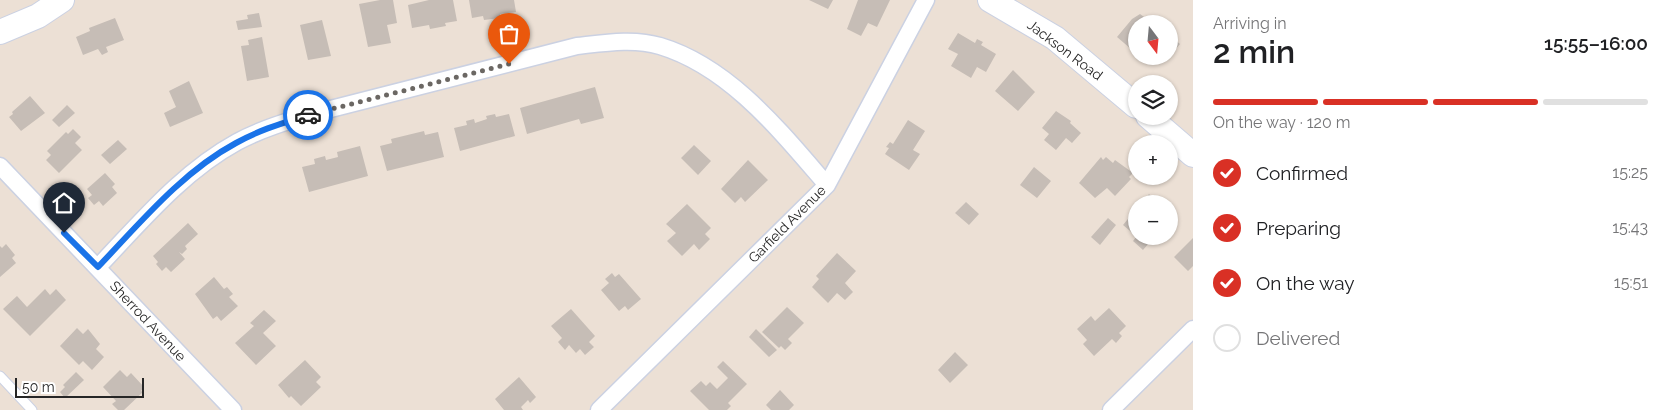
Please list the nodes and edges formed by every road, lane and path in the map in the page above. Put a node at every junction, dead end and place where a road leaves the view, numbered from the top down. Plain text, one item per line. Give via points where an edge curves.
1 (62, 0) edge
2 (926, 0) edge
3 (990, 0) edge
4 (0, 32) edge
5 (1128, 99) edge
6 (1158, 125) edge
7 (1193, 155) edge
8 (0, 166) edge
9 (827, 185) junction
10 (98, 267) junction
11 (1193, 329) edge
12 (0, 376) edge
13 (32, 410) edge
14 (233, 410) edge
15 (598, 410) edge
16 (1111, 410) edge

1 - 4 main road via 38,16
2 - 9 street, Garfield Avenue
3 - 5 main road, Jackson Road via 1055,38
6 - 7 main road
8 - 10 street, Sherrod Avenue
9 - 10 street via 778,127 731,86 697,62 659,45 610,42 577,46 275,125 217,154 186,178
9 - 15 street, Garfield Avenue
10 - 14 street, Sherrod Avenue
11 - 16 street
12 - 13 lane

